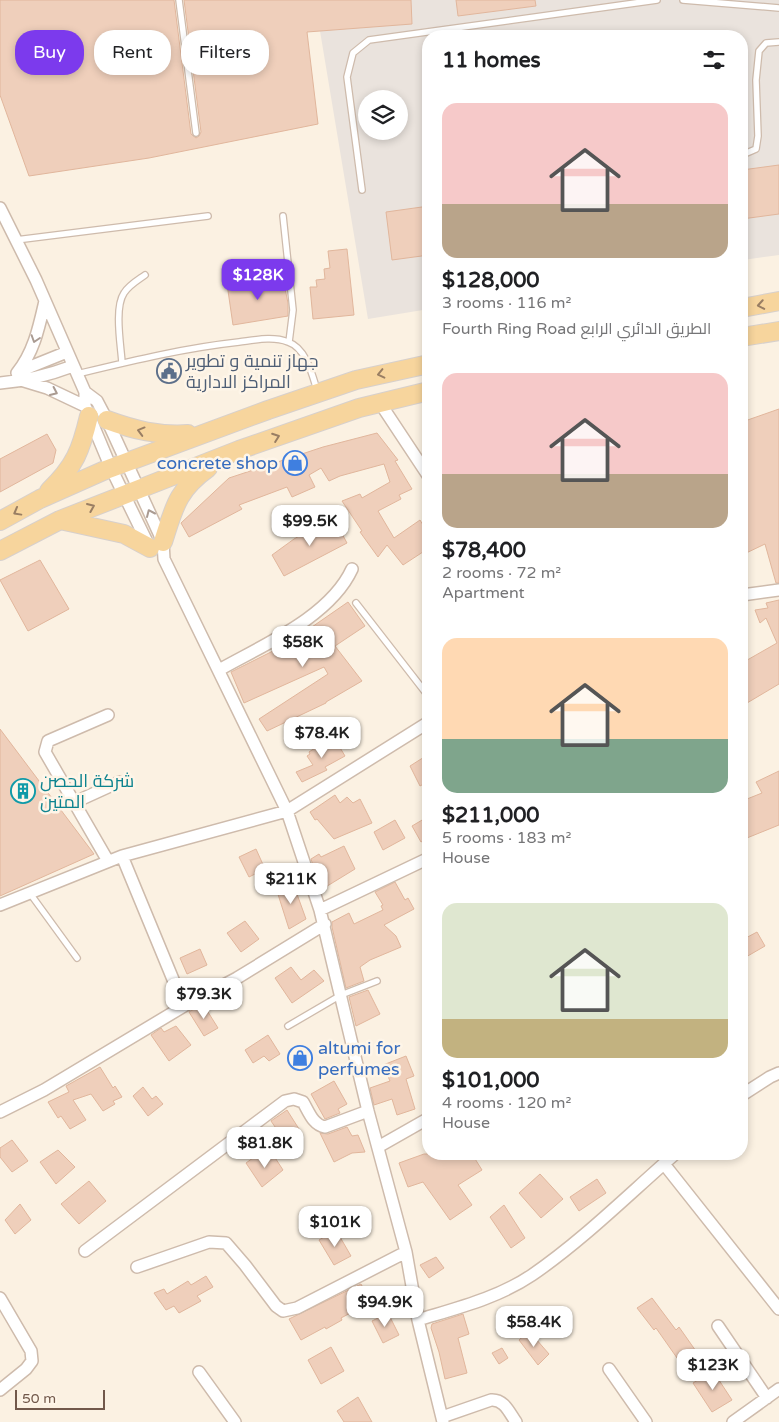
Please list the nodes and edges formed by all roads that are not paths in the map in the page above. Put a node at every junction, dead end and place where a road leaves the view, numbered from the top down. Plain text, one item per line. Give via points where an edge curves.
1 (179, 0) edge
2 (657, 0) edge
3 (683, 0) edge
4 (754, 3) edge
5 (779, 8) edge
6 (441, 30) edge
7 (422, 33) edge
8 (779, 42) edge
9 (196, 133) dead end
10 (748, 152) edge
11 (362, 190) dead end
12 (0, 208) edge
13 (208, 216) dead end
14 (284, 216) dead end
15 (4, 226) edge
16 (16, 240) junction
17 (145, 275) dead end
18 (45, 301) junction
19 (779, 301) edge
20 (748, 307) edge
21 (779, 331) edge
22 (748, 336) edge
23 (289, 342) junction
24 (67, 352) junction
25 (122, 363) junction
26 (422, 366) edge
27 (75, 370) junction
28 (19, 377) junction
29 (0, 382) edge
30 (85, 392) junction
31 (319, 393) junction
32 (422, 393) edge
33 (380, 403) junction
34 (87, 411) junction
35 (107, 420) junction
36 (206, 433) junction
37 (239, 450) junction
38 (119, 465) junction
39 (422, 466) edge
40 (131, 492) junction
41 (40, 499) junction
42 (60, 520) junction
43 (0, 521) edge
44 (159, 550) junction
45 (0, 551) edge
46 (352, 569) dead end
47 (779, 590) edge
48 (748, 593) edge
49 (356, 603) dead end
50 (218, 670) junction
51 (422, 688) edge
52 (108, 715) dead end
53 (422, 726) edge
54 (119, 782) dead end
55 (74, 802) junction
56 (287, 811) junction
57 (122, 856) junction
58 (108, 861) junction
59 (422, 861) edge
60 (29, 892) junction
61 (0, 904) edge
62 (320, 910) junction
63 (325, 924) junction
64 (76, 958) dead end
65 (377, 981) dead end
66 (341, 995) junction
67 (184, 1006) junction
68 (288, 1026) dead end
69 (779, 1073) edge
70 (748, 1091) edge
71 (368, 1111) junction
72 (0, 1112) edge
73 (422, 1122) edge
74 (378, 1147) junction
75 (668, 1160) edge
76 (664, 1164) junction
77 (85, 1251) dead end
78 (406, 1252) junction
79 (138, 1267) dead end
80 (0, 1298) edge
81 (779, 1309) edge
82 (418, 1320) junction
83 (718, 1326) dead end
84 (609, 1370) dead end
85 (199, 1372) dead end
86 (779, 1389) edge
87 (0, 1390) edge
88 (767, 1398) junction
89 (443, 1419) edge
90 (235, 1422) edge
91 (516, 1422) edge
92 (646, 1422) edge
93 (733, 1422) edge

1 - 9 lane
2 - 6 lane
3 - 4 lane
4 - 5 lane
7 - 11 lane via 369,40 353,53 347,77
8 - 10 lane via 766,43 759,51 756,80 758,136 756,149
12 - 15 street
13 - 16 lane
14 - 23 lane via 293,310
15 - 16 street
16 - 18 street
17 - 25 lane via 123,294 118,315
18 - 24 street
18 -> 28 street via 30,355
19 -> 20 main road
21 - 22 main road
23 - 25 lane via 269,338 221,344
23 - 31 lane via 300,351
24 - 27 street
24 - 28 street via 38,362
25 - 27 lane
26 -> 31 main road via 356,380
27 - 28 street
27 - 30 street
28 - 29 street
28 -> 34 street via 47,388
30 - 34 street
30 - 35 street via 97,401
31 - 36 main road
32 - 33 main road
37 -> 33 main road
33 - 39 street
34 - 38 street
34 - 41 main road via 78,455 64,476
36 -> 35 main road via 168,436
35 - 38 street
36 - 38 main road
37 - 40 main road
37 - 44 main road via 194,477 182,491
38 - 40 street
38 - 40 street
38 - 41 main road
42 -> 40 main road
40 - 44 street
44 -> 40 street
41 -> 43 main road
42 - 44 main road via 124,534
42 - 45 main road
44 - 50 street
46 - 50 street via 346,582 314,614
47 - 48 street
49 - 51 lane
50 - 56 street
52 - 55 street via 48,741 44,752
53 - 56 street
54 - 55 street
55 - 58 street
56 - 57 street
56 - 62 street
57 - 58 street
57 - 67 street
58 - 60 street
59 - 62 street
60 - 61 street
60 - 64 lane
62 - 63 street
63 - 66 street
63 - 67 street
65 - 66 lane
66 - 68 lane
66 - 71 street
67 - 72 street via 44,1090
69 - 70 street
71 - 74 street
71 - 77 street via 325,1127 314,1122 303,1102 294,1099 284,1101
73 - 74 street
74 - 78 street
75 - 76 street
76 - 81 street
76 - 82 street via 531,1276 473,1304
78 - 79 street via 297,1308 283,1311 226,1244 208,1242
78 - 82 street
80 - 87 street via 31,1351 32,1362
82 - 89 street
83 - 88 street
84 - 92 street
85 - 90 street
86 - 88 street
88 - 93 street
89 - 91 street via 498,1400

